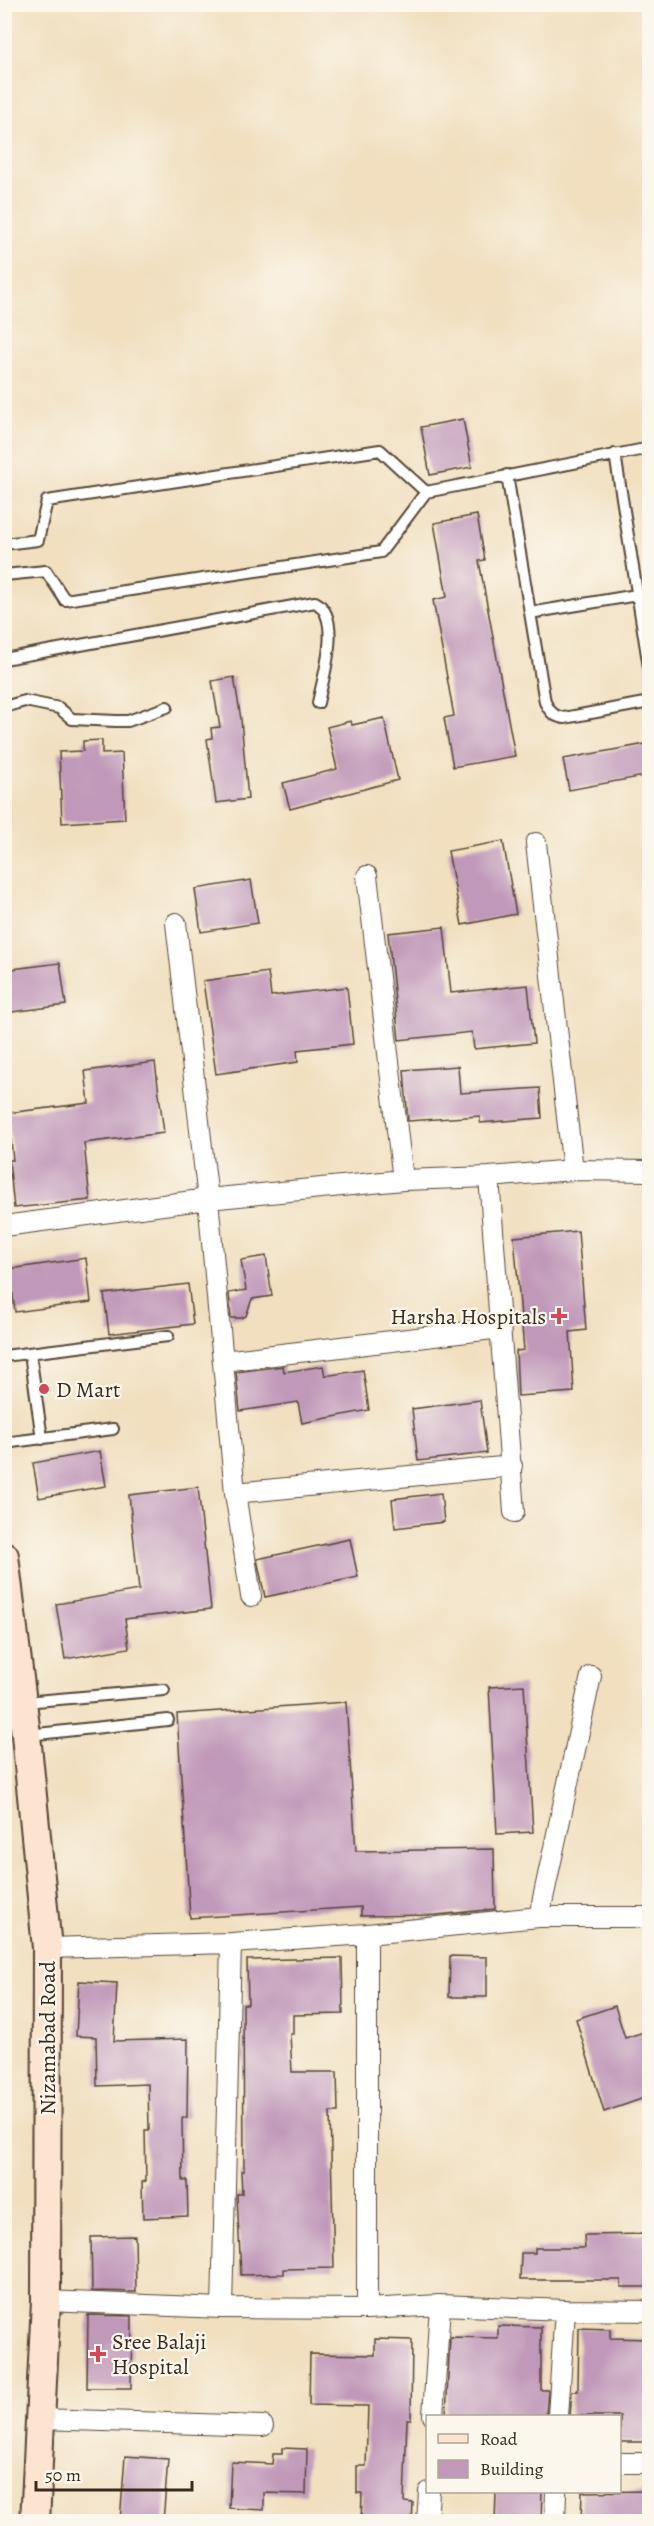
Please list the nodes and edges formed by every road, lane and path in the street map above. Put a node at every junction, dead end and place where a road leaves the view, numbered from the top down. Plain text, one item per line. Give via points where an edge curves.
1 (650, 448) edge
2 (615, 454) junction
3 (507, 475) junction
4 (426, 492) junction
5 (4, 544) edge
6 (4, 575) edge
7 (637, 595) junction
8 (530, 613) junction
9 (4, 659) edge
10 (650, 674) edge
11 (650, 702) edge
12 (318, 703) dead end
13 (4, 707) edge
14 (167, 707) dead end
15 (536, 843) dead end
16 (367, 876) dead end
17 (177, 923) dead end
18 (573, 1170) junction
19 (650, 1171) edge
20 (489, 1177) junction
21 (402, 1180) junction
22 (208, 1199) junction
23 (4, 1226) edge
24 (501, 1328) junction
25 (168, 1336) dead end
26 (30, 1353) junction
27 (4, 1356) edge
28 (223, 1361) junction
29 (113, 1430) dead end
30 (42, 1439) junction
31 (4, 1443) edge
32 (512, 1466) junction
33 (235, 1493) junction
34 (514, 1512) dead end
35 (4, 1556) edge
36 (251, 1596) dead end
37 (591, 1676) dead end
38 (164, 1690) dead end
39 (22, 1702) junction
40 (168, 1720) dead end
41 (26, 1735) junction
42 (539, 1917) junction
43 (650, 1917) edge
44 (367, 1935) junction
45 (231, 1943) junction
46 (47, 1948) junction
47 (46, 2301) junction
48 (440, 2305) junction
49 (222, 2308) junction
50 (368, 2309) junction
51 (565, 2310) junction
52 (650, 2311) edge
53 (433, 2415) edge
54 (558, 2415) edge
55 (40, 2419) junction
56 (263, 2426) dead end
57 (621, 2463) edge
58 (650, 2463) edge
59 (429, 2493) edge
60 (556, 2493) edge
61 (35, 2522) edge
62 (427, 2522) edge
63 (555, 2522) edge

1 - 2 lane
2 - 3 lane
2 - 7 lane
3 - 4 lane
3 - 8 lane
4 - 5 lane via 381,450 47,501 38,540
4 - 6 lane via 381,552 66,600 46,571
7 - 8 lane
7 - 10 lane
8 - 11 lane via 545,702 556,717
9 - 12 lane via 315,602 326,610 331,627
13 - 14 lane via 25,700 59,708 72,719 116,721 128,721
15 - 18 street
16 - 21 street
17 - 22 street
18 - 19 street
18 - 20 street
20 - 21 street
20 - 24 street
21 - 22 street
22 - 23 street
22 - 28 street
24 - 28 street
24 - 32 street
25 - 26 lane
26 - 27 lane
26 - 30 lane
28 - 33 street
29 - 30 lane
30 - 31 lane
32 - 33 street
32 - 34 street
33 - 36 street
35 - 39 main road, Nizamabad Road
37 - 42 street
38 - 39 lane
39 - 41 main road, Nizamabad Road
40 - 41 lane
41 - 46 main road, Nizamabad Road
42 - 43 street
42 - 44 street
44 - 45 street
44 - 50 street
45 - 46 street
45 - 49 street
46 - 47 main road, Nizamabad Road
47 - 49 street
47 - 55 main road, Nizamabad Road
48 - 50 street
48 - 51 street
48 - 53 street
49 - 50 street
51 - 52 street
51 - 54 street
55 - 56 street
55 - 61 main road, Nizamabad Road
57 - 58 street
59 - 62 street
60 - 63 street

